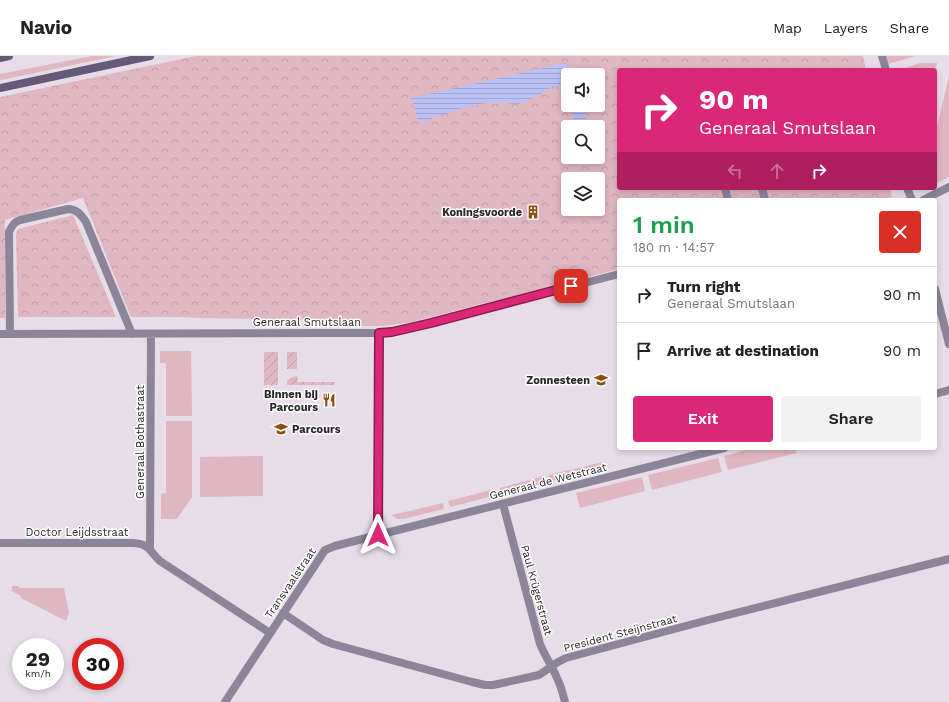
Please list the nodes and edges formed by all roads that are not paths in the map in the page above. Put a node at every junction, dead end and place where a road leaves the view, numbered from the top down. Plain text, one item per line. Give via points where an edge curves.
1 (9, 56) edge
2 (150, 56) edge
3 (882, 56) edge
4 (0, 58) edge
5 (885, 68) edge
6 (0, 88) edge
7 (949, 187) edge
8 (927, 198) edge
9 (617, 275) edge
10 (937, 297) edge
11 (379, 333) junction
12 (0, 334) edge
13 (10, 334) junction
14 (132, 334) junction
15 (151, 334) junction
16 (949, 344) edge
17 (949, 390) edge
18 (937, 393) edge
19 (716, 450) edge
20 (503, 504) junction
21 (378, 535) junction
22 (0, 542) edge
23 (150, 549) junction
24 (949, 558) edge
25 (283, 614) junction
26 (270, 633) junction
27 (551, 667) junction
28 (225, 702) edge
29 (565, 702) edge

1 - 4 main road
2 - 6 main road
3 - 5 street
7 - 8 street
9 - 11 street, Generaal Smutslaan via 431,323
10 - 16 street
11 - 15 street, Generaal Smutslaan
11 - 21 street
12 - 13 street, Generaal Smutslaan
13 - 14 street, Generaal Smutslaan
13 - 14 street via 9,232 15,222 20,220 68,209 78,211 86,222
14 - 15 street, Generaal Smutslaan
15 - 23 street, Generaal Bothastraat
17 - 18 street
19 - 20 street, Generaal de Wetstraat
20 - 21 street, Generaal de Wetstraat
20 - 27 street, Paul Krügerstraat via 540,644
21 - 25 street, Transvaalstraat via 325,550
22 - 23 street, Doctor Leijdsstraat via 133,543 143,544
23 - 26 street, Doctor Leijdsstraat via 160,561
24 - 27 street, President Steijnstraat via 566,658
25 - 26 street, Transvaalstraat
25 - 27 street, President Steijnstraat via 333,644 485,685 497,685 539,674
26 - 28 street, Transvaalstraat
27 - 29 street, Paul Krügerstraat

